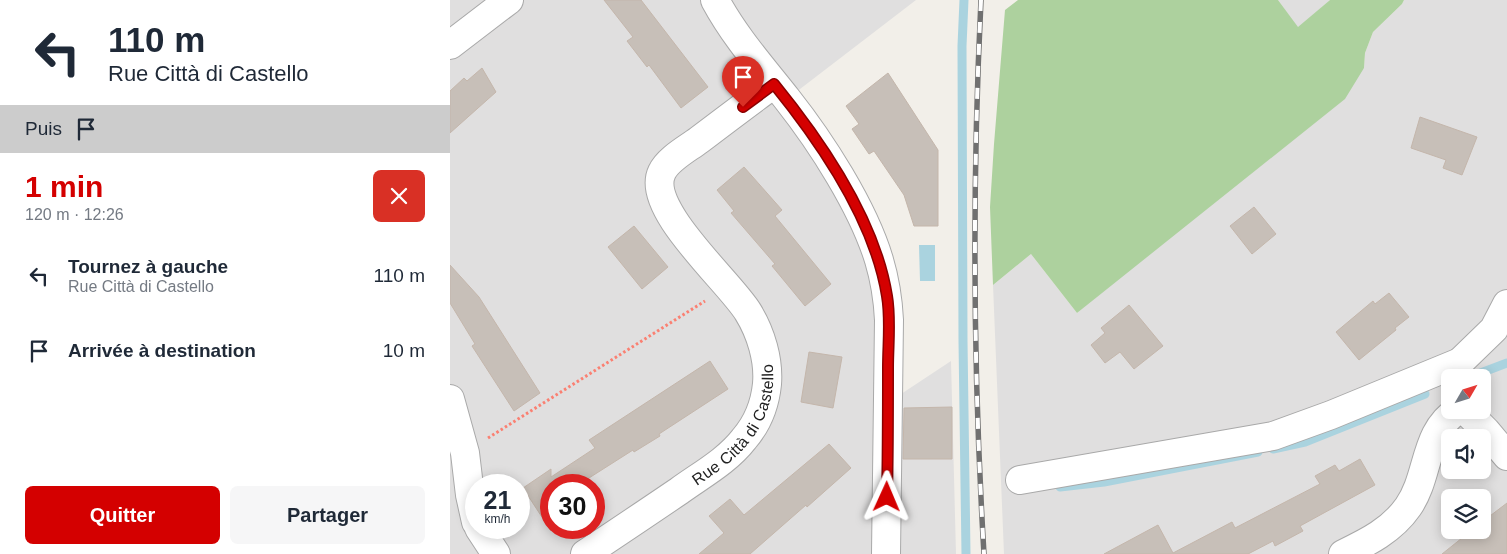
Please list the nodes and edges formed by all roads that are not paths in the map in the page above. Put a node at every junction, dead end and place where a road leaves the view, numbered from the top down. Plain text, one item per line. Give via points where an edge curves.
1 (509, 0) edge
2 (715, 0) edge
3 (450, 45) edge
4 (774, 84) junction
5 (1507, 304) edge
6 (1458, 369) edge
7 (1441, 376) edge
8 (450, 399) edge
9 (1447, 419) edge
10 (1474, 419) edge
11 (1507, 456) edge
12 (468, 474) edge
13 (1020, 480) dead end
14 (486, 539) edge
15 (496, 554) edge
16 (585, 554) edge
17 (886, 554) edge
18 (1343, 554) edge

1 - 3 street
2 - 4 street via 734,33
4 - 16 street, Rue Città di Castello via 681,153 665,168 660,180 661,197 674,222 740,300 754,323 768,376 762,408 754,426 738,447
4 - 17 street via 802,118 847,190 875,247 884,281 889,320
5 - 6 street via 1494,329
7 - 13 street via 1273,436
8 - 12 street
9 - 18 street via 1437,431 1409,506 1380,535
10 - 11 street
14 - 15 street

